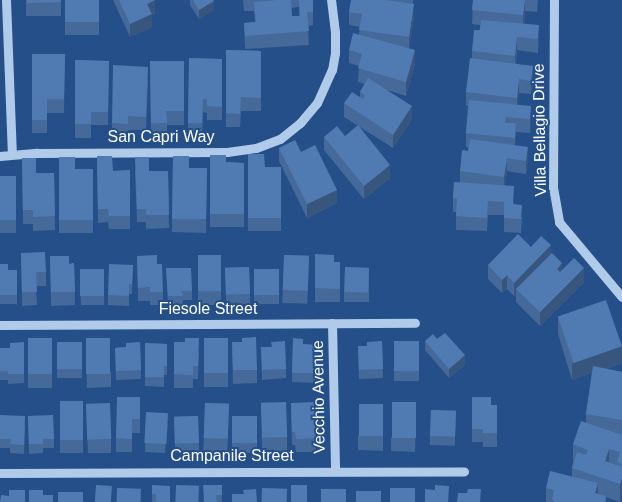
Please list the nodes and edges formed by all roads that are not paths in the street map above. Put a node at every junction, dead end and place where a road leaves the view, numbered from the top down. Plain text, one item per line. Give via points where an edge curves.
1 (6, 0) edge
2 (331, 0) edge
3 (554, 0) edge
4 (12, 154) junction
5 (0, 156) edge
6 (622, 297) edge
7 (332, 323) junction
8 (416, 323) dead end
9 (0, 325) edge
10 (335, 471) junction
11 (464, 471) dead end
12 (0, 472) edge

1 - 4 street
2 - 4 street, San Capri Way via 334,61 324,89 309,113 280,139 241,151
3 - 6 street, Villa Bellagio Drive via 553,188 560,222
4 - 5 street, San Capri Way
7 - 8 street, Fiesole Street
7 - 9 street, Fiesole Street
7 - 10 street, Vecchio Avenue
10 - 11 street, Campanile Street
10 - 12 street, Campanile Street

